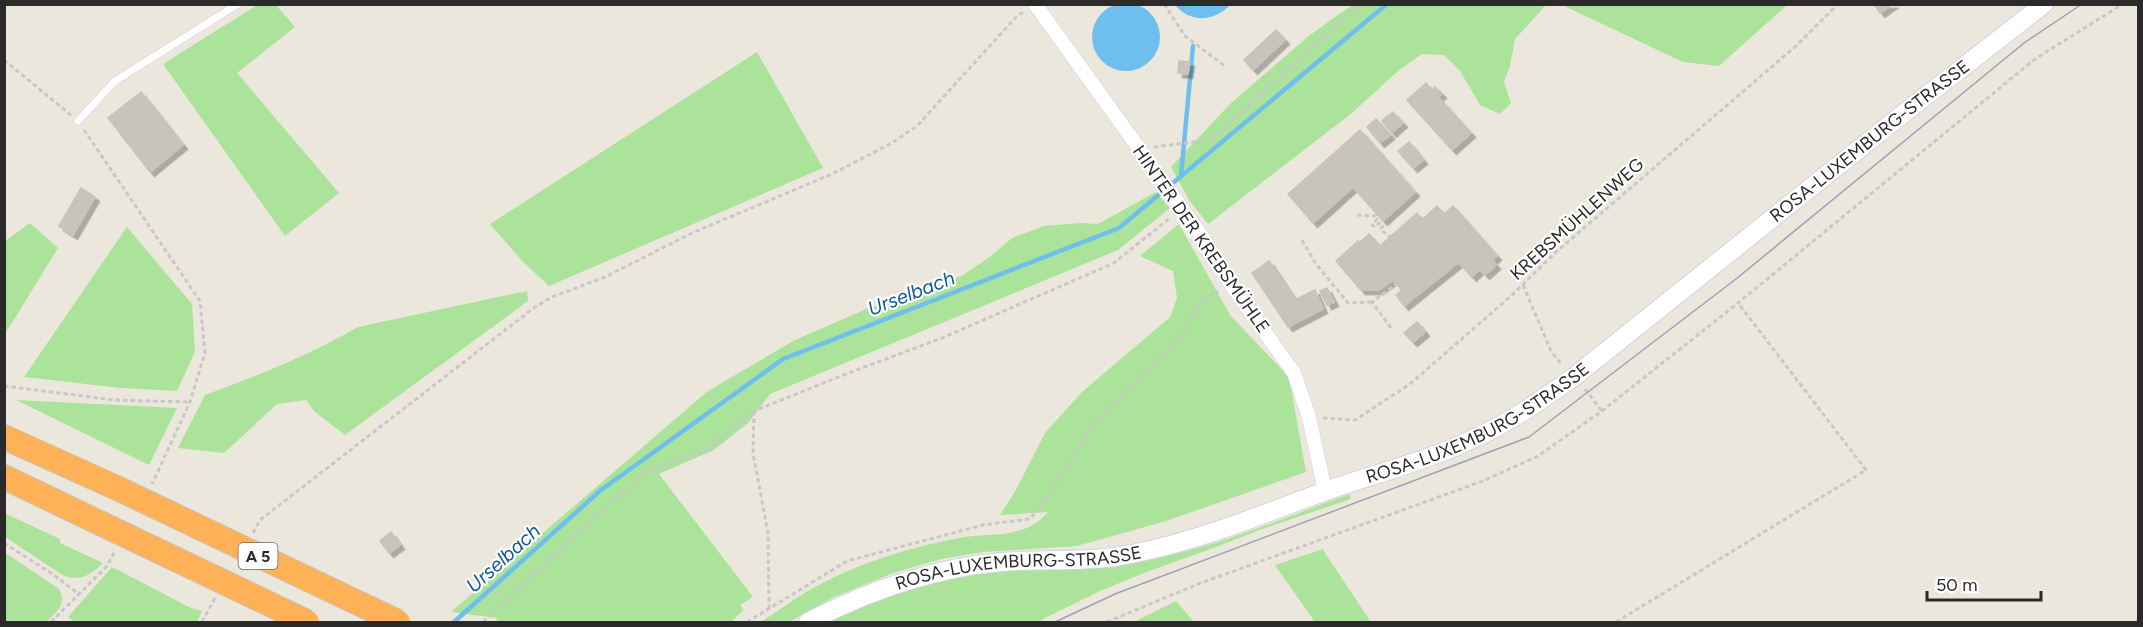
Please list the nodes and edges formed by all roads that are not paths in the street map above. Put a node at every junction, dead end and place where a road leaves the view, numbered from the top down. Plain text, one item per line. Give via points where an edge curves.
1 (238, 4) edge
2 (2044, 4) edge
3 (1030, 7) edge
4 (78, 121) road end
5 (4, 437) edge
6 (4, 477) edge
7 (1325, 491) junction
8 (307, 622) edge
9 (398, 622) edge
10 (808, 622) edge

1 - 4 lane via 115,81
2 - 7 main road, ROSA-LUXEMBURG-STRASSE via 1524,412 1438,454
3 - 7 street, HINTER DER KREBSMÜHLE via 1202,236 1294,373 1309,417
5 - 9 highway, A 5, bridge
6 - 8 highway, A 5, bridge
7 - 10 main road, ROSA-LUXEMBURG-STRASSE via 1262,516 1114,557 1000,562 911,579 847,602

